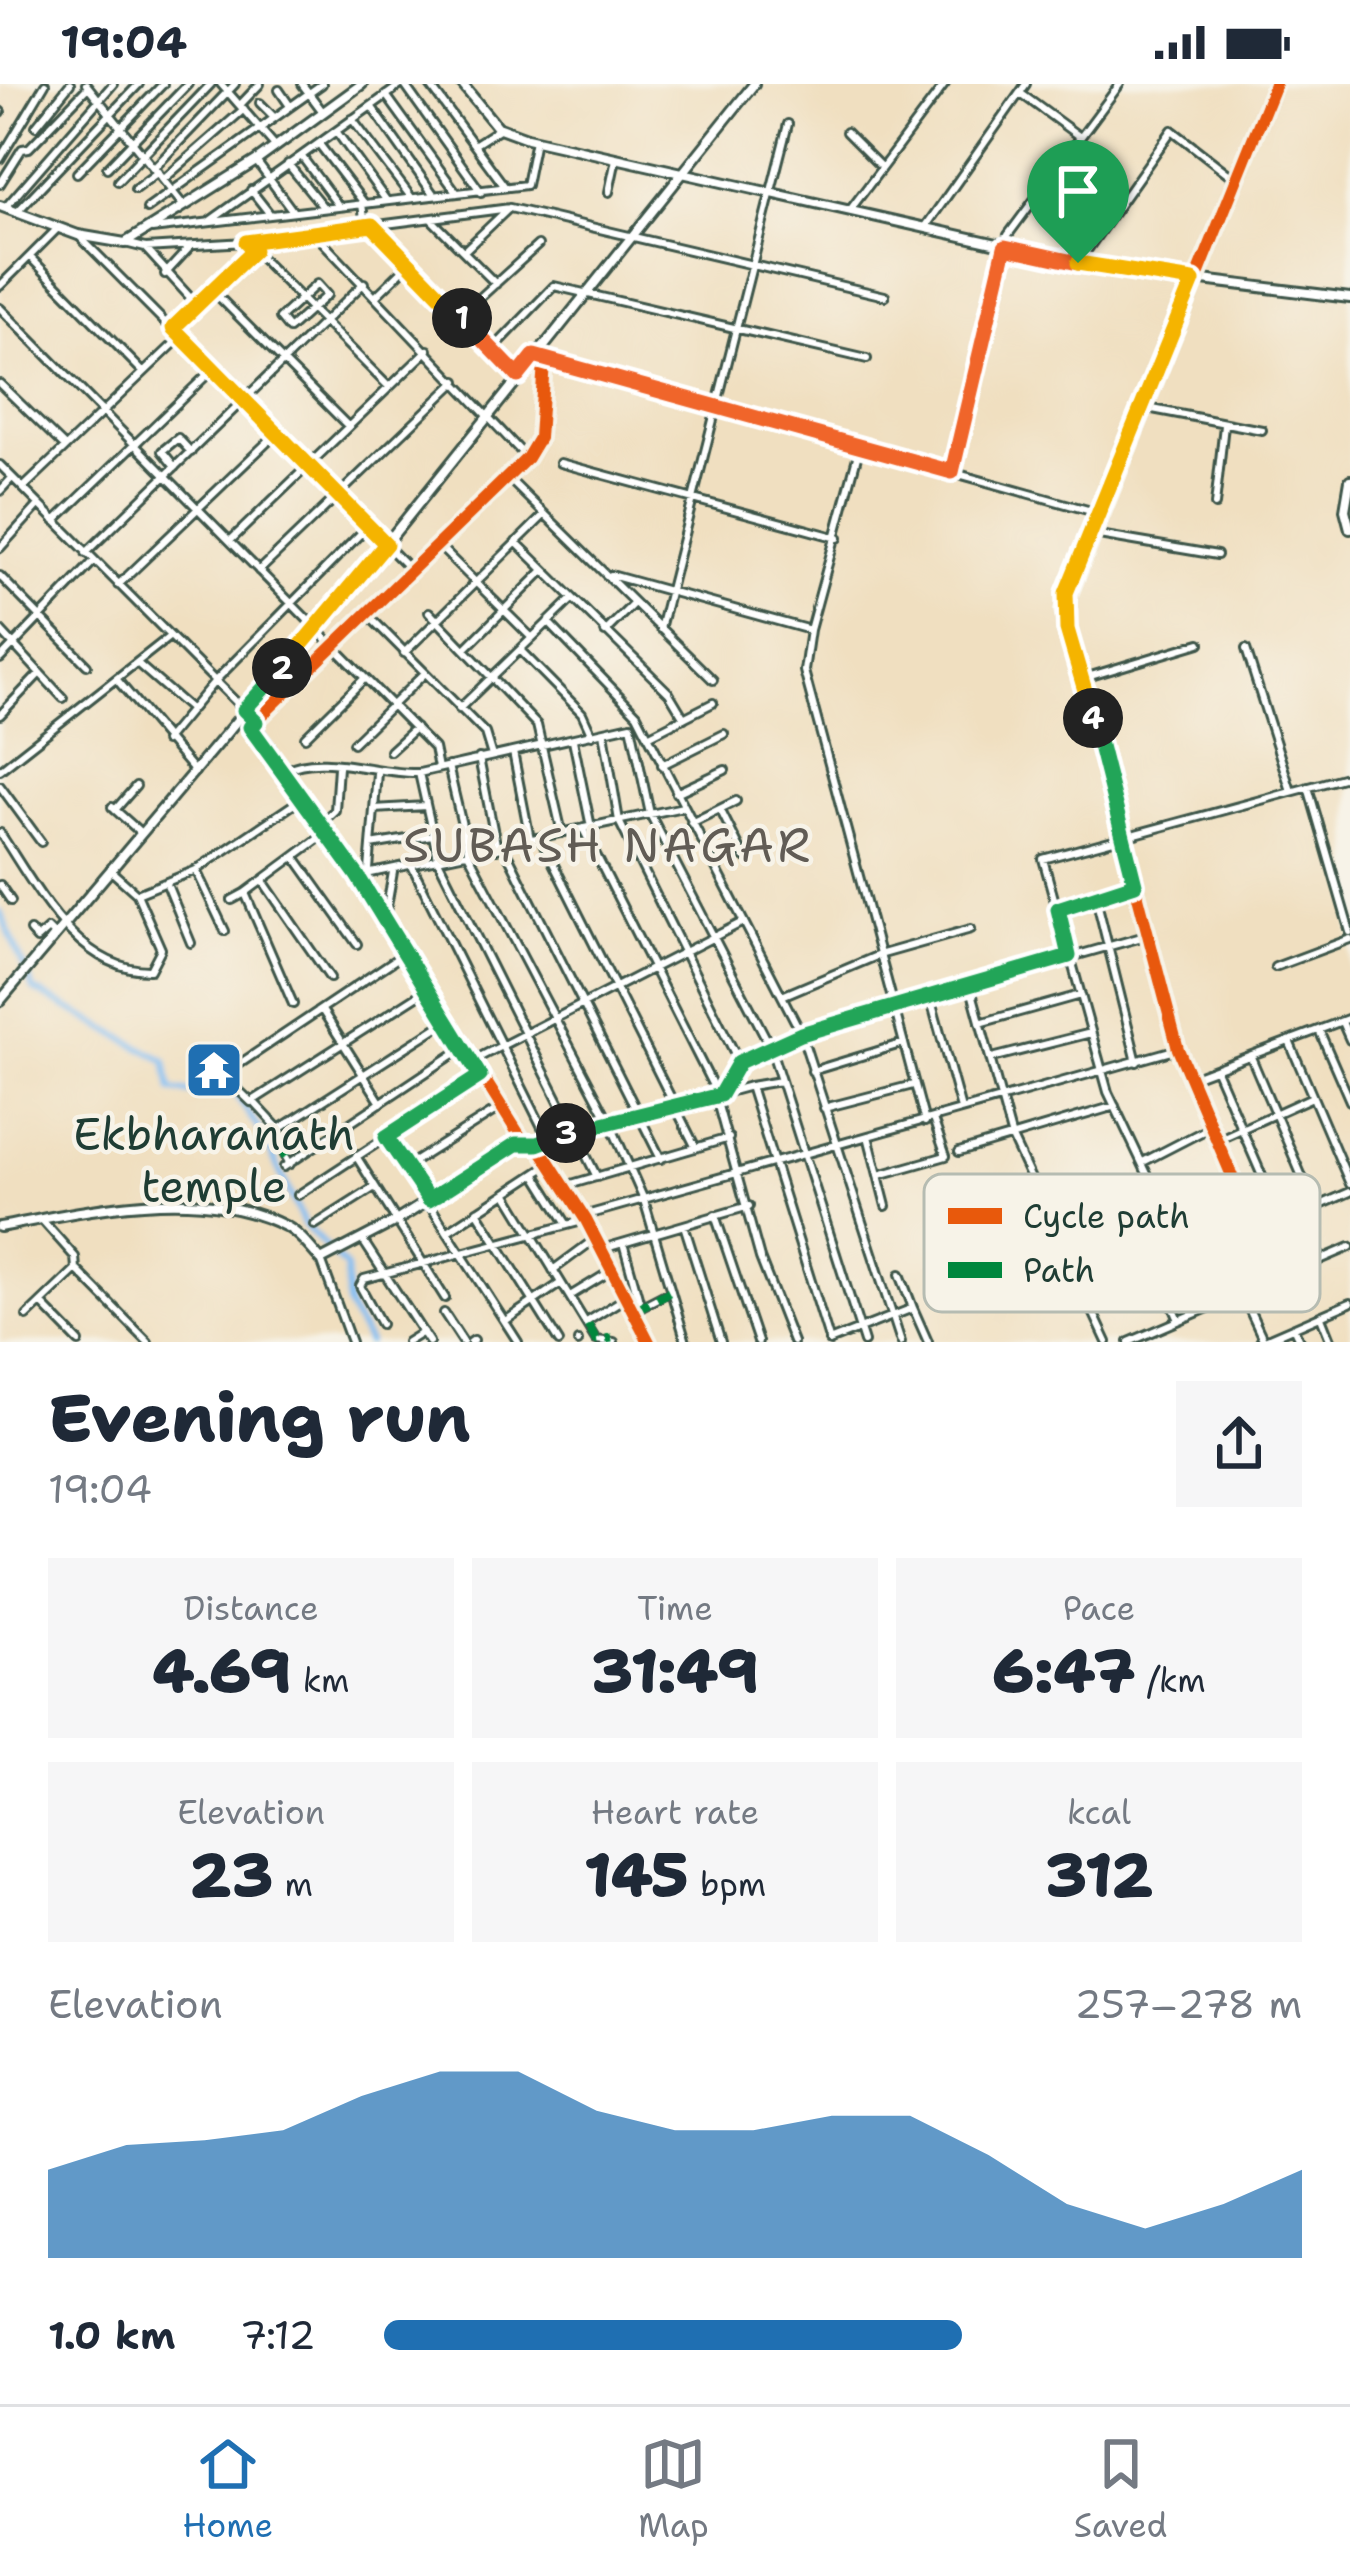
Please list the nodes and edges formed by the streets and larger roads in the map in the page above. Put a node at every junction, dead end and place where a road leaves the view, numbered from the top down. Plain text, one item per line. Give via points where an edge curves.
1 (43, 84) edge
2 (70, 84) edge
3 (113, 84) edge
4 (139, 84) edge
5 (163, 84) edge
6 (188, 84) edge
7 (211, 84) edge
8 (221, 84) edge
9 (235, 84) edge
10 (260, 84) edge
11 (302, 84) edge
12 (322, 84) edge
13 (362, 84) edge
14 (403, 84) edge
15 (429, 84) edge
16 (461, 84) edge
17 (754, 84) edge
18 (946, 84) edge
19 (1025, 84) edge
20 (1120, 84) edge
21 (1276, 84) edge
22 (88, 85) edge
23 (279, 90) dead end
24 (228, 92) junction
25 (1019, 92) junction
26 (308, 93) junction
27 (386, 95) junction
28 (98, 100) junction
29 (260, 103) dead end
30 (290, 106) junction
31 (370, 106) junction
32 (242, 107) junction
33 (323, 112) junction
34 (110, 115) junction
35 (274, 117) junction
36 (352, 119) junction
37 (788, 124) dead end
38 (36, 126) dead end
39 (260, 127) junction
40 (122, 128) junction
41 (500, 129) junction
42 (336, 131) junction
43 (846, 132) dead end
44 (1080, 137) junction
45 (535, 140) junction
46 (135, 141) junction
47 (319, 144) junction
48 (474, 146) junction
49 (276, 147) junction
50 (146, 154) junction
51 (0, 155) edge
52 (302, 157) junction
53 (616, 159) junction
54 (256, 161) junction
55 (288, 164) junction
56 (881, 167) junction
57 (107, 168) dead end
58 (76, 173) dead end
59 (159, 173) junction
60 (684, 173) junction
61 (269, 178) junction
62 (1236, 180) junction
63 (118, 181) dead end
64 (0, 184) edge
65 (505, 187) junction
66 (135, 189) dead end
67 (173, 190) junction
68 (251, 190) junction
69 (481, 192) junction
70 (609, 192) dead end
71 (458, 193) junction
72 (768, 194) junction
73 (434, 195) junction
74 (411, 196) junction
75 (386, 200) junction
76 (363, 204) junction
77 (338, 205) junction
78 (3, 207) edge
79 (323, 207) junction
80 (185, 208) junction
81 (510, 208) junction
82 (147, 209) dead end
83 (292, 210) junction
84 (850, 210) junction
85 (16, 212) junction
86 (269, 213) junction
87 (431, 219) junction
88 (208, 223) junction
89 (369, 225) junction
90 (926, 226) junction
91 (57, 229) junction
92 (148, 229) junction
93 (316, 235) junction
94 (78, 236) junction
95 (632, 236) junction
96 (246, 242) junction
97 (125, 243) junction
98 (538, 245) dead end
99 (191, 246) junction
100 (1005, 247) junction
101 (145, 248) junction
102 (254, 250) junction
103 (464, 251) junction
104 (30, 257) junction
105 (410, 263) junction
106 (1078, 263) junction
107 (752, 267) junction
108 (165, 274) junction
109 (1193, 281) junction
110 (364, 283) junction
111 (496, 284) junction
112 (0, 286) edge
113 (212, 290) junction
114 (585, 295) junction
115 (376, 296) junction
116 (885, 296) dead end
117 (1350, 298) edge
118 (299, 299) junction
119 (197, 304) junction
120 (0, 308) edge
121 (310, 310) junction
122 (460, 315) junction
123 (323, 323) junction
124 (173, 328) junction
125 (737, 329) junction
126 (181, 337) junction
127 (493, 349) junction
128 (428, 350) junction
129 (539, 358) junction
130 (867, 359) dead end
131 (282, 364) junction
132 (212, 370) junction
133 (143, 372) junction
134 (518, 376) junction
135 (457, 381) junction
136 (0, 383) edge
137 (389, 387) junction
138 (244, 402) junction
139 (1142, 407) junction
140 (717, 408) junction
141 (104, 412) junction
142 (486, 414) junction
143 (1225, 425) junction
144 (347, 426) junction
145 (1262, 430) dead end
146 (276, 434) junction
147 (134, 444) junction
148 (860, 446) junction
149 (65, 447) junction
150 (527, 458) junction
151 (560, 463) dead end
152 (0, 465) edge
153 (307, 465) junction
154 (952, 472) junction
155 (165, 477) junction
156 (507, 477) junction
157 (13, 478) junction
158 (1350, 480) edge
159 (22, 489) junction
160 (0, 491) edge
161 (338, 496) junction
162 (695, 498) junction
163 (1215, 505) dead end
164 (39, 506) junction
165 (197, 509) junction
166 (1102, 514) junction
167 (544, 515) junction
168 (54, 521) junction
169 (369, 525) junction
170 (1350, 529) edge
171 (1093, 534) junction
172 (838, 538) junction
173 (230, 541) junction
174 (516, 542) junction
175 (386, 544) junction
176 (439, 545) junction
177 (0, 548) edge
178 (86, 553) junction
179 (1217, 555) dead end
180 (94, 561) junction
181 (410, 569) junction
182 (259, 571) junction
183 (544, 571) junction
184 (606, 574) junction
185 (0, 576) edge
186 (476, 582) junction
187 (118, 585) junction
188 (671, 590) junction
189 (572, 598) junction
190 (290, 603) junction
191 (634, 603) junction
192 (505, 610) junction
193 (429, 612) dead end
194 (366, 614) junction
195 (39, 619) junction
196 (436, 620) junction
197 (548, 622) junction
198 (316, 628) junction
199 (660, 628) junction
200 (0, 630) edge
201 (810, 630) junction
202 (605, 632) junction
203 (169, 637) junction
204 (532, 638) junction
205 (14, 644) junction
206 (1200, 644) dead end
207 (334, 646) junction
208 (465, 649) junction
209 (1246, 649) dead end
210 (520, 650) junction
211 (404, 653) junction
212 (0, 659) edge
213 (138, 664) junction
214 (87, 665) dead end
215 (40, 673) junction
216 (424, 674) junction
217 (491, 676) junction
218 (365, 678) junction
219 (1084, 678) junction
220 (713, 680) dead end
221 (118, 681) junction
222 (214, 682) junction
223 (63, 698) dead end
224 (713, 703) dead end
225 (392, 705) junction
226 (459, 709) junction
227 (191, 710) junction
228 (244, 710) junction
229 (0, 715) edge
230 (684, 718) junction
231 (636, 724) junction
232 (253, 725) junction
233 (415, 728) junction
234 (604, 732) junction
235 (724, 734) dead end
236 (592, 735) junction
237 (305, 736) dead end
238 (648, 736) junction
239 (573, 740) junction
240 (165, 741) junction
241 (353, 743) dead end
242 (544, 746) junction
243 (390, 752) dead end
244 (513, 752) junction
245 (492, 756) junction
246 (479, 758) junction
247 (662, 765) junction
248 (448, 766) junction
249 (338, 767) junction
250 (438, 768) junction
251 (0, 770) edge
252 (286, 770) junction
253 (725, 770) dead end
254 (195, 772) junction
255 (377, 773) junction
256 (419, 773) junction
257 (1350, 776) edge
258 (0, 786) edge
259 (136, 786) dead end
260 (1308, 787) junction
261 (1291, 791) junction
262 (676, 793) junction
263 (303, 798) junction
264 (736, 801) dead end
265 (426, 806) junction
266 (683, 807) junction
267 (374, 809) junction
268 (720, 809) junction
269 (650, 814) junction
270 (619, 821) junction
271 (692, 823) junction
272 (323, 828) junction
273 (587, 828) junction
274 (0, 833) edge
275 (141, 833) junction
276 (562, 833) junction
277 (432, 836) junction
278 (1120, 838) junction
279 (530, 839) junction
280 (541, 839) junction
281 (41, 842) dead end
282 (370, 845) junction
283 (500, 848) junction
284 (469, 855) junction
285 (295, 856) junction
286 (744, 857) dead end
287 (439, 862) junction
288 (412, 868) junction
289 (109, 869) junction
290 (196, 870) junction
291 (368, 870) junction
292 (393, 872) junction
293 (357, 875) junction
294 (263, 881) junction
295 (166, 882) junction
296 (1135, 884) junction
297 (0, 886) edge
298 (245, 892) junction
299 (137, 894) junction
300 (1096, 898) junction
301 (232, 899) dead end
302 (10, 901) dead end
303 (1058, 909) junction
304 (386, 918) junction
305 (742, 922) junction
306 (62, 927) junction
307 (971, 929) dead end
308 (30, 932) dead end
309 (225, 932) dead end
310 (1149, 935) junction
311 (1350, 935) edge
312 (712, 937) junction
313 (48, 940) junction
314 (191, 943) dead end
315 (357, 944) dead end
316 (1109, 946) junction
317 (682, 952) junction
318 (406, 953) junction
319 (879, 955) junction
320 (1069, 956) junction
321 (654, 967) junction
322 (1275, 967) dead end
323 (330, 978) dead end
324 (616, 985) junction
325 (970, 985) junction
326 (428, 989) junction
327 (1080, 995) junction
328 (782, 996) junction
329 (930, 996) junction
330 (0, 1001) edge
331 (583, 1002) junction
332 (292, 1004) dead end
333 (894, 1007) junction
334 (322, 1010) junction
335 (555, 1016) junction
336 (446, 1019) junction
337 (1346, 1020) edge
338 (980, 1023) junction
339 (528, 1030) junction
340 (1319, 1030) junction
341 (801, 1034) junction
342 (1091, 1034) junction
343 (1350, 1040) edge
344 (1288, 1041) junction
345 (342, 1042) junction
346 (904, 1042) junction
347 (500, 1046) junction
348 (770, 1046) junction
349 (463, 1048) junction
350 (1178, 1049) junction
351 (1251, 1057) junction
352 (992, 1058) junction
353 (472, 1061) junction
354 (739, 1062) junction
355 (1137, 1062) junction
356 (1216, 1070) junction
357 (812, 1071) junction
358 (1101, 1073) junction
359 (362, 1075) junction
360 (480, 1076) junction
361 (1188, 1079) junction
362 (780, 1081) junction
363 (914, 1085) junction
364 (750, 1086) junction
365 (717, 1096) junction
366 (1310, 1098) junction
367 (999, 1100) junction
368 (253, 1101) junction
369 (1350, 1101) edge
370 (381, 1103) junction
371 (674, 1106) junction
372 (1115, 1106) junction
373 (501, 1107) junction
374 (824, 1108) junction
375 (961, 1109) junction
376 (643, 1114) junction
377 (1277, 1114) junction
378 (929, 1120) junction
379 (610, 1123) junction
380 (1209, 1128) junction
381 (576, 1130) junction
382 (1238, 1132) junction
383 (868, 1136) junction
384 (386, 1137) junction
385 (729, 1138) junction
386 (1012, 1138) junction
387 (548, 1139) junction
388 (277, 1141) dead end
389 (1214, 1141) junction
390 (523, 1142) junction
391 (537, 1144) junction
392 (836, 1144) junction
393 (696, 1148) junction
394 (959, 1152) dead end
395 (356, 1156) junction
396 (802, 1156) junction
397 (661, 1159) junction
398 (1143, 1162) junction
399 (771, 1163) junction
400 (550, 1164) junction
401 (406, 1167) junction
402 (629, 1168) junction
403 (741, 1172) junction
404 (1029, 1174) edge
405 (1149, 1174) edge
406 (1230, 1174) edge
407 (1259, 1174) edge
408 (1302, 1174) edge
409 (536, 1175) junction
410 (879, 1175) junction
411 (597, 1177) junction
412 (565, 1186) junction
413 (375, 1187) junction
414 (1350, 1188) edge
415 (507, 1194) junction
416 (298, 1196) dead end
417 (429, 1200) junction
418 (644, 1200) junction
419 (1320, 1205) edge
420 (886, 1206) dead end
421 (748, 1207) junction
422 (477, 1211) junction
423 (715, 1215) junction
424 (584, 1218) junction
425 (42, 1219) junction
426 (396, 1221) junction
427 (567, 1224) junction
428 (683, 1224) junction
429 (315, 1225) dead end
430 (0, 1227) edge
431 (448, 1231) junction
432 (655, 1232) junction
433 (533, 1236) junction
434 (362, 1239) junction
435 (595, 1239) junction
436 (623, 1243) junction
437 (500, 1246) junction
438 (1350, 1247) edge
439 (601, 1250) junction
440 (461, 1254) junction
441 (324, 1258) junction
442 (1320, 1259) edge
443 (428, 1266) junction
444 (76, 1269) junction
445 (553, 1270) junction
446 (611, 1270) junction
447 (900, 1274) dead end
448 (388, 1275) junction
449 (561, 1282) junction
450 (669, 1292) junction
451 (570, 1297) junction
452 (446, 1298) dead end
453 (626, 1298) junction
454 (533, 1300) junction
455 (41, 1303) junction
456 (1350, 1304) edge
457 (913, 1308) junction
458 (637, 1309) junction
459 (444, 1312) dead end
460 (1093, 1312) edge
461 (1176, 1312) edge
462 (1196, 1312) edge
463 (1250, 1312) edge
464 (27, 1316) dead end
465 (891, 1317) junction
466 (1321, 1317) junction
467 (1179, 1319) junction
468 (506, 1321) junction
469 (587, 1322) junction
470 (381, 1324) dead end
471 (859, 1329) junction
472 (1294, 1329) junction
473 (423, 1332) junction
474 (469, 1341) edge
475 (1263, 1341) edge
476 (79, 1342) edge
477 (148, 1342) edge
478 (351, 1342) edge
479 (407, 1342) edge
480 (429, 1342) edge
481 (518, 1342) edge
482 (559, 1342) edge
483 (614, 1342) edge
484 (650, 1342) edge
485 (686, 1342) edge
486 (721, 1342) edge
487 (758, 1342) edge
488 (794, 1342) edge
489 (828, 1342) edge
490 (864, 1342) edge
491 (901, 1342) edge
492 (928, 1342) edge
493 (1107, 1342) edge
494 (1129, 1342) edge
495 (1300, 1342) edge
496 (1331, 1342) edge

1 - 51 street
2 - 38 street
3 - 28 street
4 - 34 street
5 - 40 street
6 - 46 street
7 - 50 street
8 - 24 street
9 - 24 street
10 - 32 street
11 - 26 street
12 - 26 street
13 - 33 street
14 - 27 street
14 - 69 street
15 - 48 street
16 - 41 street
17 - 60 street
18 - 56 street
19 - 25 street
20 - 44 street
21 - 62 street
22 - 28 street
22 - 64 street via 22,149
23 - 30 street
24 - 32 street
24 - 59 street
25 - 44 street
25 - 90 street
26 - 30 street
26 - 33 street
27 - 31 street
27 - 71 street
28 - 34 street
28 - 78 street
29 - 35 street
30 - 35 street
31 - 36 street
31 - 73 street
32 - 39 street
32 - 59 street
33 - 49 street
34 - 40 street
34 - 85 street
35 - 39 street
36 - 42 street
36 - 74 street
37 - 72 street
39 - 49 street
39 - 67 street
40 - 46 street
40 - 58 street
41 - 45 street
41 - 48 street
42 - 47 street
42 - 75 street
43 - 56 street
44 - 100 street
45 - 53 street
45 - 65 street via 526,185
46 - 50 street
46 - 57 street
47 - 52 street
47 - 76 street
48 - 65 street
49 - 54 street
50 - 59 street
50 - 63 street
52 - 55 street
52 - 77 street
53 - 60 street
53 - 70 street
54 - 61 street
54 - 80 street
55 - 61 street
55 - 79 street
56 - 84 street
59 - 66 street
59 - 67 street
60 - 72 street
60 - 95 street
61 - 68 street
61 - 83 street
62 - 106 street via 1172,130
62 - 109 street
65 - 69 street
67 - 80 street
67 - 82 street
68 - 86 street
68 - 88 street
69 - 71 street
71 - 73 street
72 - 84 street
72 - 107 street
73 - 74 street
74 - 75 street
75 - 76 street
76 - 77 street
76 - 89 street
77 - 79 street
78 - 85 street
79 - 83 street
80 - 92 street
81 - 87 street
81 - 95 street
81 - 103 street
83 - 86 street
84 - 90 street
85 - 91 street
86 - 88 street
87 - 89 street
87 - 103 street
88 - 92 street
89 - 93 street
89 - 105 street
90 - 100 street
91 - 94 street
91 - 104 street
92 - 97 street
93 - 96 street
93 - 110 street
94 - 97 street
94 - 124 street
95 - 107 street
95 - 114 street
96 - 99 street
96 - 102 street
97 - 101 street
98 - 111 street
99 - 101 street
99 - 108 street
100 - 106 street
100 - 154 street
101 - 108 street
102 - 113 street
102 - 118 street
103 - 111 street
104 - 112 street
104 - 133 street
105 - 115 street
105 - 122 street
106 - 109 street
107 - 116 street
107 - 125 street
108 - 119 street
109 - 117 street
109 - 139 street
110 - 115 street
110 - 123 street
111 - 122 street
113 - 119 street
113 - 131 street
114 - 125 street
114 - 127 street via 554,286
114 - 129 street
115 - 128 street
118 - 121 street
118 - 121 street via 317,284 327,296
118 - 121 street via 280,317 289,329
119 - 124 street
120 - 141 street
121 - 123 street
122 - 127 street
123 - 131 street
123 - 137 street
124 - 126 street
125 - 130 street
125 - 140 street
126 - 132 street
126 - 133 street
127 - 134 street
128 - 135 street
128 - 137 street
129 - 134 street
129 - 140 street
129 - 150 street via 538,438
131 - 138 street
131 - 144 street
132 - 138 street
132 - 147 street
133 - 141 street
134 - 142 street
135 - 142 street
135 - 161 street
136 - 149 street
137 - 144 street
138 - 146 street
138 - 155 street
139 - 143 street
139 - 166 street
140 - 148 street
140 - 162 street
141 - 147 street
141 - 149 street
142 - 150 street
142 - 175 street
143 - 145 street
143 - 163 street
144 - 153 street
146 - 153 street
146 - 165 street
147 - 155 street
147 - 168 street
148 - 154 street
148 - 172 street
149 - 159 street
150 - 156 street
151 - 162 street
152 - 157 street
153 - 161 street
153 - 173 street
154 - 166 street
155 - 165 street
155 - 178 street
156 - 167 street
156 - 176 street
157 - 159 street
157 - 160 street
158 - 170 street
159 - 164 street
161 - 169 street
161 - 182 street
162 - 172 street
162 - 188 street
164 - 168 street
164 - 177 street
165 - 173 street
165 - 187 street
166 - 171 street
167 - 174 street
167 - 184 street
168 - 178 street
169 - 175 street
169 - 190 street
171 - 179 street
171 - 219 street via 1063,610
172 - 201 street
173 - 182 street
174 - 183 street
174 - 186 street
175 - 181 street
175 - 198 street
176 - 181 street
176 - 186 street
178 - 180 street
180 - 187 street
180 - 195 street
181 - 194 street
182 - 190 street
183 - 189 street
183 - 192 street
184 - 188 street
184 - 191 street
185 - 195 street
186 - 192 street
186 - 196 street
187 - 203 street
188 - 199 street
188 - 201 street
189 - 197 street
189 - 202 street
190 - 198 street
190 - 222 street
191 - 199 street
191 - 202 street
192 - 204 street
192 - 208 street
193 - 196 street
194 - 207 street
194 - 211 street
195 - 205 street
195 - 214 street
196 - 208 street
196 - 211 street
197 - 204 street
197 - 231 street
198 - 207 street
198 - 228 street
199 - 220 street
200 - 205 street
201 - 319 street via 806,684
202 - 230 street
203 - 213 street
203 - 222 street
204 - 210 street
205 - 212 street
205 - 215 street
206 - 219 street
207 - 218 street
207 - 232 street
208 - 217 street
209 - 261 street
210 - 217 street
210 - 236 street via 583,713
211 - 216 street
213 - 221 street
213 - 227 street
215 - 223 street
215 - 229 street
216 - 225 street
216 - 226 street
217 - 226 street
217 - 242 street via 537,725
218 - 225 street
218 - 237 street
219 - 278 street
221 - 240 street
221 - 251 street
222 - 227 street
222 - 228 street
224 - 230 street
225 - 233 street
225 - 241 street
226 - 245 street via 485,734
227 - 240 street
228 - 232 street
228 - 254 street
230 - 238 street
231 - 234 street
231 - 238 street
231 - 269 street
232 - 252 street
233 - 243 street
233 - 250 street via 434,748
234 - 236 street
234 - 270 street
235 - 247 street
236 - 239 street
238 - 247 street
239 - 242 street
239 - 273 street
240 - 254 street
242 - 244 street
242 - 276 street
244 - 245 street
244 - 279 street
245 - 246 street
246 - 248 street
246 - 283 street
247 - 262 street
248 - 250 street
248 - 284 street
249 - 252 street via 301,762
249 - 255 street
249 - 272 street via 335,810
250 - 256 street
252 - 263 street
253 - 262 street
254 - 275 street
255 - 256 street
255 - 267 street
256 - 265 street
257 - 260 street
258 - 281 street
259 - 275 street via 114,809
260 - 261 street
260 - 311 street
261 - 278 street
262 - 266 street
263 - 272 street
263 - 290 street
264 - 268 street
265 - 267 street
265 - 277 street
266 - 269 street
266 - 271 street
267 - 282 street
268 - 271 street
268 - 286 street
269 - 270 street
269 - 312 street
270 - 273 street
270 - 317 street
271 - 305 street
272 - 285 street
272 - 293 street
273 - 276 street
273 - 321 street
274 - 306 street
275 - 289 street
276 - 280 street
277 - 282 street
277 - 287 street
278 - 296 street
278 - 303 street via 1043,859
279 - 280 street
279 - 283 street
280 - 324 street
282 - 291 street
283 - 284 street
283 - 331 street
284 - 287 street
284 - 335 street
285 - 294 street
285 - 315 street
287 - 288 street
287 - 339 street
288 - 292 street
288 - 347 street
289 - 299 street
289 - 306 street
290 - 295 street
290 - 309 street
291 - 292 street
291 - 293 street
292 - 304 street
293 - 304 street
294 - 298 street
294 - 323 street
295 - 299 street
295 - 314 street
296 - 300 street
296 - 310 street
297 - 302 street
298 - 301 street
298 - 332 street
299 - 306 street via 161,949 150,970 120,965
300 - 303 street
300 - 316 street
303 - 320 street
304 - 318 street
305 - 312 street
305 - 328 street
306 - 313 street
307 - 319 street
308 - 313 street
310 - 316 street
310 - 350 street
311 - 322 street
312 - 317 street
312 - 348 street
313 - 330 street
316 - 320 street
316 - 355 street
317 - 321 street
317 - 354 street
318 - 326 street
318 - 334 street
319 - 328 street
319 - 333 street
320 - 325 street
320 - 327 street
321 - 324 street
321 - 365 street
324 - 331 street
324 - 371 street
325 - 329 street
325 - 338 street
326 - 336 street
326 - 345 street
327 - 338 street
327 - 342 street
328 - 341 street
329 - 333 street
329 - 375 street
331 - 335 street
331 - 376 street
333 - 341 street
333 - 346 street
334 - 345 street
334 - 368 street via 223,1073
335 - 339 street
335 - 379 street
336 - 349 street
336 - 359 street
337 - 340 street
337 - 343 street
338 - 352 street
339 - 347 street
339 - 381 street
340 - 344 street
340 - 369 street
341 - 348 street
341 - 357 street
342 - 352 street
342 - 358 street
344 - 351 street
344 - 366 street
345 - 359 street
345 - 368 street
346 - 357 street
346 - 363 street
347 - 353 street
347 - 387 street
348 - 354 street
348 - 362 street
349 - 353 street
349 - 370 street
350 - 355 street
350 - 361 street
351 - 356 street
351 - 377 street
352 - 367 street
353 - 360 street
354 - 365 street
355 - 358 street
356 - 361 street
356 - 382 street
357 - 374 street
358 - 367 street
358 - 372 street
359 - 368 street via 279,1129
359 - 370 street
360 - 373 street
360 - 384 street
361 - 380 street
362 - 364 street
362 - 396 street
363 - 374 street
363 - 378 street
364 - 365 street
364 - 399 street
365 - 371 street
365 - 385 street
366 - 377 street
366 - 414 street
367 - 375 street
367 - 386 street
370 - 388 street via 287,1165
371 - 376 street
371 - 393 street
372 - 386 street
372 - 398 street
373 - 390 street
373 - 401 street
374 - 392 street
375 - 378 street
376 - 379 street
376 - 397 street
377 - 382 street
377 - 408 street
378 - 383 street
378 - 410 street via 946,1156
379 - 381 street
379 - 402 street
380 - 389 street
380 - 398 street
381 - 387 street
381 - 411 street
382 - 389 street
382 - 407 street
383 - 392 street
383 - 410 street
384 - 395 street
384 - 401 street
385 - 393 street
385 - 403 street
386 - 394 street
386 - 404 street
387 - 391 street
389 - 406 street
390 - 391 street
390 - 417 street
391 - 400 street
392 - 396 street
392 - 465 street
393 - 397 street
395 - 413 street
395 - 416 street
396 - 399 street
396 - 471 street
397 - 402 street
398 - 405 street
399 - 403 street
399 - 489 street
400 - 409 street
400 - 412 street
401 - 417 street
402 - 411 street
402 - 418 street
403 - 418 street
403 - 421 street
409 - 415 street
409 - 427 street
410 - 420 street
411 - 412 street
412 - 424 street
413 - 426 street
413 - 429 street
414 - 419 street
415 - 422 street
415 - 433 street
417 - 426 street
417 - 431 street
418 - 424 street
418 - 432 street
421 - 423 street
421 - 488 street
422 - 431 street
422 - 437 street
423 - 428 street
423 - 487 street
424 - 427 street
424 - 435 street
425 - 430 street
425 - 441 street via 104,1206 226,1205 290,1228
425 - 444 street
426 - 434 street
426 - 443 street
427 - 433 street
428 - 432 street
428 - 486 street
431 - 440 street
432 - 436 street
432 - 450 street
433 - 437 street
433 - 445 street
434 - 441 street
434 - 448 street
435 - 439 street
435 - 445 street
436 - 439 street
436 - 458 street
437 - 440 street
437 - 454 street
438 - 442 street
439 - 446 street
440 - 443 street
440 - 468 street
441 - 478 street
443 - 448 street
443 - 452 street
444 - 455 street
444 - 477 street
445 - 449 street
446 - 451 street
446 - 453 street
447 - 457 street
448 - 470 street via 360,1283
448 - 473 street
449 - 451 street
449 - 454 street
450 - 458 street
450 - 485 street
451 - 469 street
453 - 458 street
453 - 469 street
454 - 468 street
454 - 482 street
455 - 464 street
455 - 476 street
456 - 466 street
457 - 465 street
457 - 492 street
458 - 484 street
459 - 474 street
460 - 493 street
461 - 467 street
462 - 467 street
463 - 475 street
465 - 471 street
465 - 491 street
466 - 472 street
466 - 496 street
467 - 494 street
468 - 481 street
469 - 483 street via 596,1340
471 - 489 street
471 - 490 street
472 - 475 street
472 - 495 street
473 - 479 street
473 - 480 street

